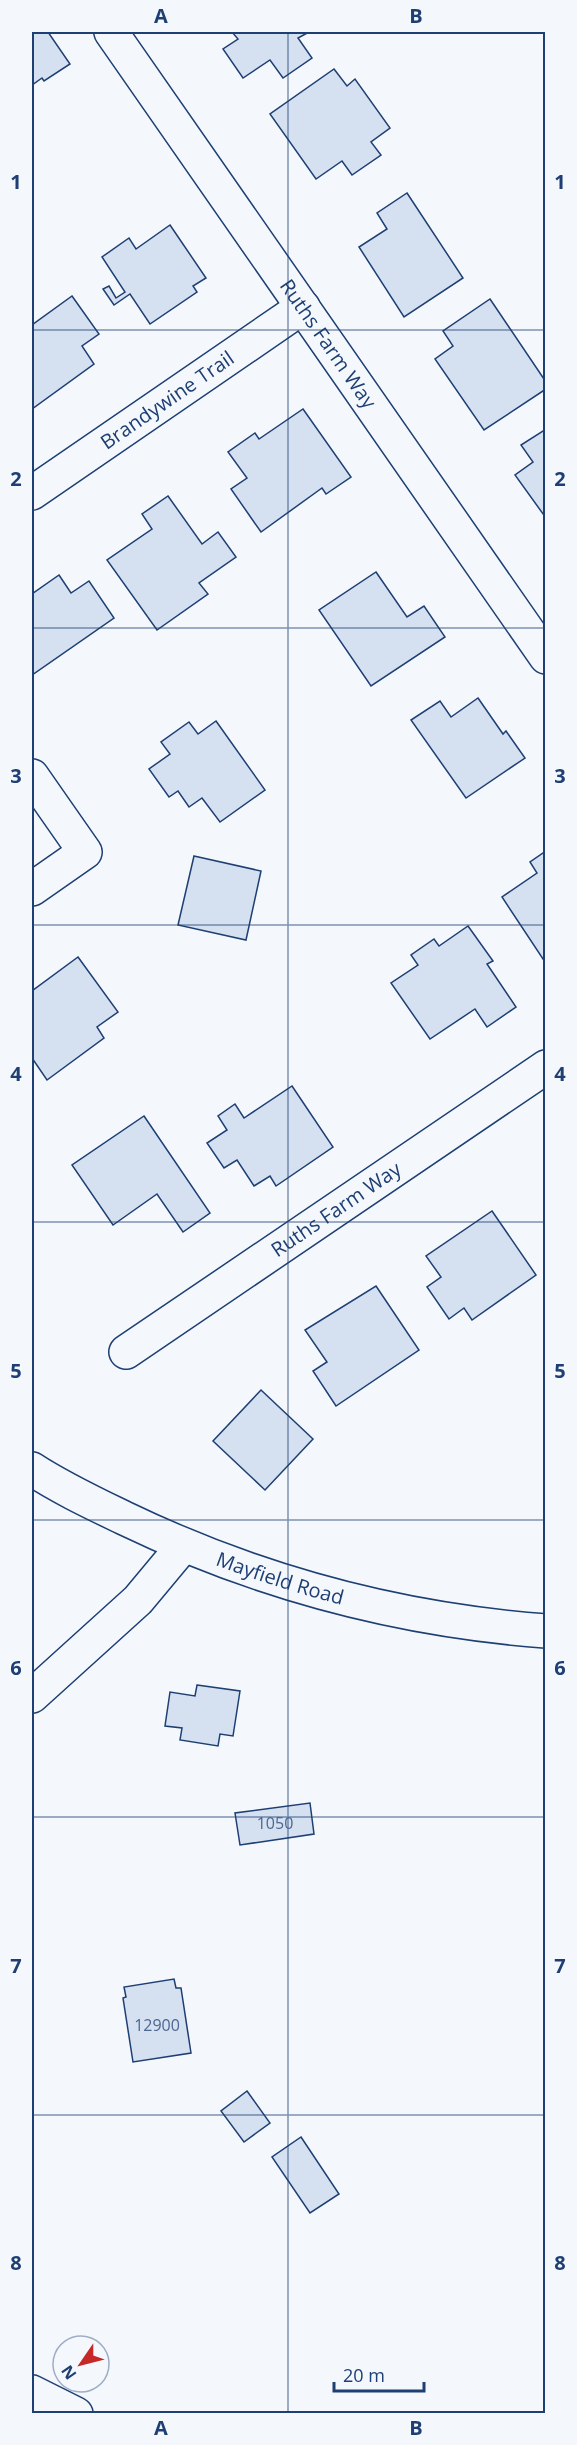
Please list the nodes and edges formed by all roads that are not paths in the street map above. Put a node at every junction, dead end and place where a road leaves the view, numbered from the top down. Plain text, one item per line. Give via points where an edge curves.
1 (111, 32) edge
2 (303, 307) junction
3 (32, 493) edge
4 (546, 657) edge
5 (32, 776) edge
6 (32, 889) edge
7 (546, 1067) edge
8 (126, 1352) dead end
9 (32, 1469) edge
10 (183, 1546) junction
11 (546, 1631) edge
12 (32, 1696) edge
13 (32, 2392) edge
14 (76, 2414) edge

1 - 2 street, Ruths Farm Way
2 - 3 street, Brandywine Trail
2 - 4 street, Ruths Farm Way
5 - 6 street via 85,852
7 - 8 street, Ruths Farm Way
9 - 10 street, Mayfield Road via 58,1486
10 - 11 street, Mayfield Road via 284,1582 388,1610
10 - 12 street via 138,1600
13 - 14 street

